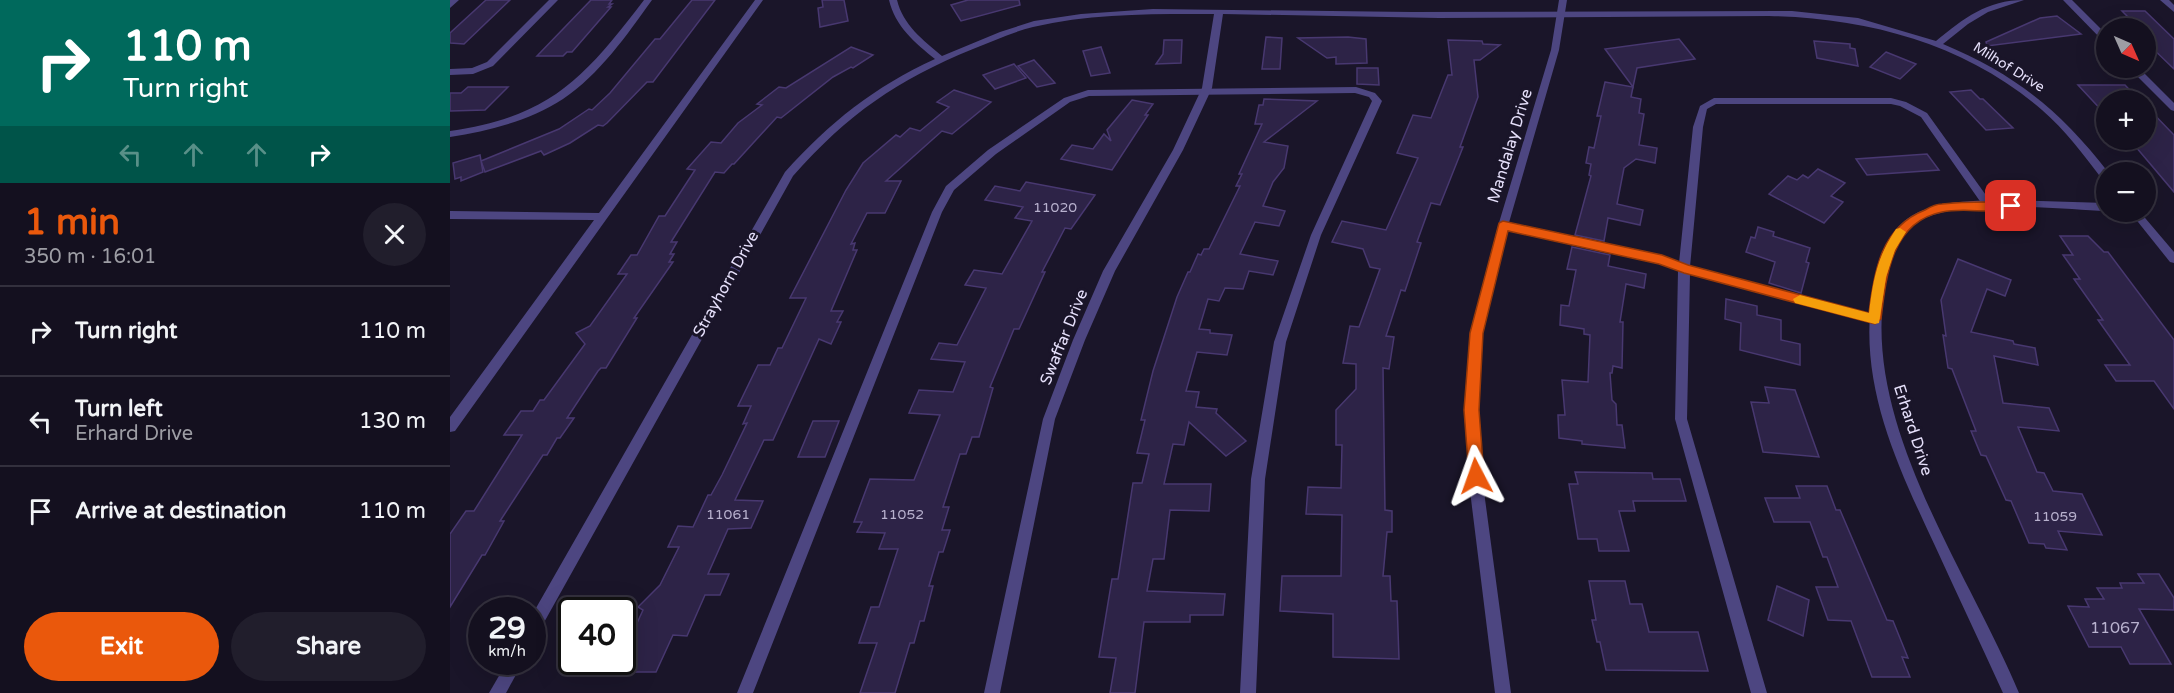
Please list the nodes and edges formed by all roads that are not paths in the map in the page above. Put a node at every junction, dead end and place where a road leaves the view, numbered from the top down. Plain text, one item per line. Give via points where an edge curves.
1 (455, 0) edge
2 (554, 0) edge
3 (648, 0) edge
4 (759, 0) edge
5 (893, 0) edge
6 (1563, 0) edge
7 (2020, 0) edge
8 (2067, 0) edge
9 (2164, 0) edge
10 (450, 5) edge
11 (2174, 9) edge
12 (1219, 12) junction
13 (1561, 13) junction
14 (2096, 29) edge
15 (1937, 45) junction
16 (940, 59) junction
17 (450, 72) edge
18 (2144, 78) edge
19 (1205, 92) junction
20 (2174, 108) edge
21 (450, 134) edge
22 (2096, 165) edge
23 (1988, 205) junction
24 (2096, 207) edge
25 (450, 215) edge
26 (602, 217) junction
27 (2143, 222) edge
28 (1503, 226) junction
29 (2174, 259) edge
30 (1684, 269) junction
31 (1875, 319) junction
32 (450, 427) edge
33 (546, 605) edge
34 (507, 675) edge
35 (497, 693) edge
36 (745, 693) edge
37 (992, 693) edge
38 (1248, 693) edge
39 (1503, 693) edge
40 (1759, 693) edge
41 (2011, 693) edge

1 - 10 street
2 - 17 street via 490,64 473,71
3 - 21 street via 572,88 509,122
4 - 26 street
5 - 16 street via 894,10 919,42
6 - 13 street, Mandalay Drive
7 - 15 street via 1986,8
8 - 14 street
9 - 11 street
12 - 13 street, Strayhorn Drive
12 - 16 street, Strayhorn Drive via 1086,15 1030,25
12 - 19 street, Swaffar Drive
13 - 15 street, Milhof Drive via 1824,16 1878,25
13 - 28 street, Mandalay Drive via 1556,50
15 - 22 street, Milhof Drive via 1988,69 2041,104
16 - 33 street, Strayhorn Drive via 888,85 842,119 789,174
18 - 20 street
19 - 36 street via 1088,93 1067,100 992,152 950,188 937,212
19 - 37 street, Swaffar Drive via 1179,150 1109,270 1049,419
19 - 38 street via 1356,90 1377,101 1316,235 1280,342 1257,479
23 - 24 street, Erhard Drive
23 - 30 street via 1924,116 1903,104 1713,101 1703,108 1698,127
23 - 31 street, Erhard Drive via 1940,208 1902,229 1888,249
25 - 26 street
26 - 32 street
27 - 29 street
28 - 30 street via 1662,260
28 - 39 street, Mandalay Drive via 1476,333 1472,410 1478,498
30 - 31 street
30 - 40 street via 1681,419
31 - 41 street, Erhard Drive via 1876,357 1885,407 1901,455
34 - 35 street

